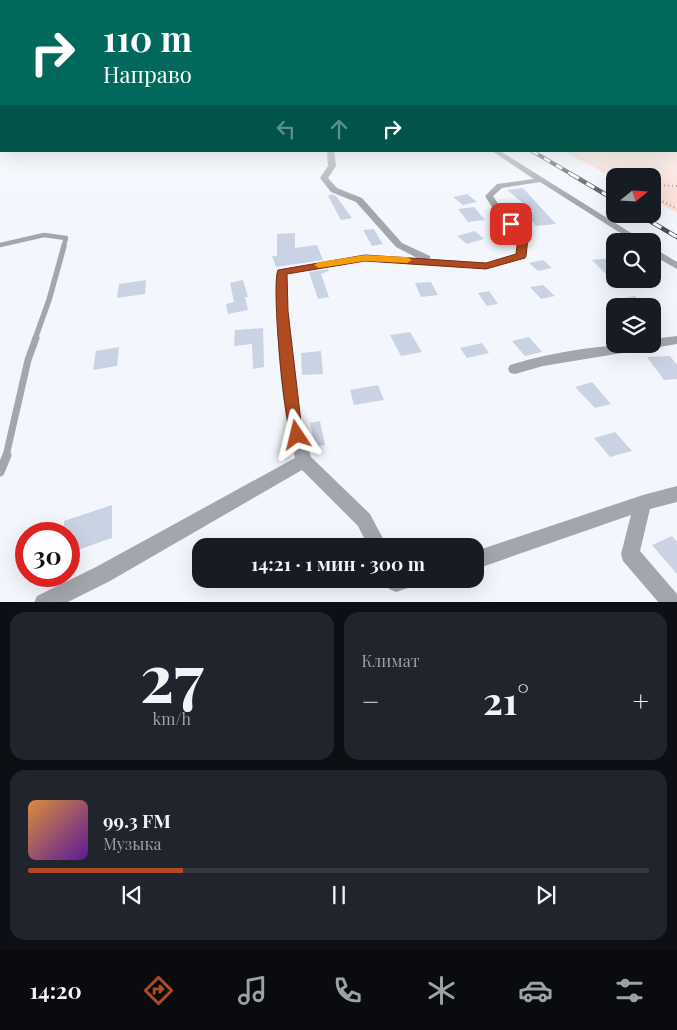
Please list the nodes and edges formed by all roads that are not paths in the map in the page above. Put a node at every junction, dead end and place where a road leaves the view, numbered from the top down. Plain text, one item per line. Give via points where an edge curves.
1 (330, 152) edge
2 (497, 152) edge
3 (540, 180) junction
4 (626, 233) edge
5 (0, 245) edge
6 (661, 256) edge
7 (434, 263) junction
8 (677, 266) edge
9 (677, 340) edge
10 (661, 343) edge
11 (606, 351) edge
12 (515, 369) dead end
13 (304, 461) junction
14 (0, 472) edge
15 (677, 494) edge
16 (642, 503) junction
17 (374, 538) edge
18 (484, 557) edge
19 (44, 602) edge
20 (672, 602) edge

1 - 7 street via 332,166 324,178 334,190 359,200 399,245
2 - 3 street
3 - 4 street
3 - 7 street via 500,186 489,196 523,238 521,256 486,266
5 - 14 lane via 44,235 66,238 28,360 9,448
6 - 8 street
7 - 13 street via 365,258 282,272 282,311 293,422
9 - 10 street
11 - 12 street via 552,359
13 - 17 street via 364,520
13 - 19 street via 103,574
15 - 16 street
16 - 18 street
16 - 20 street via 630,554

